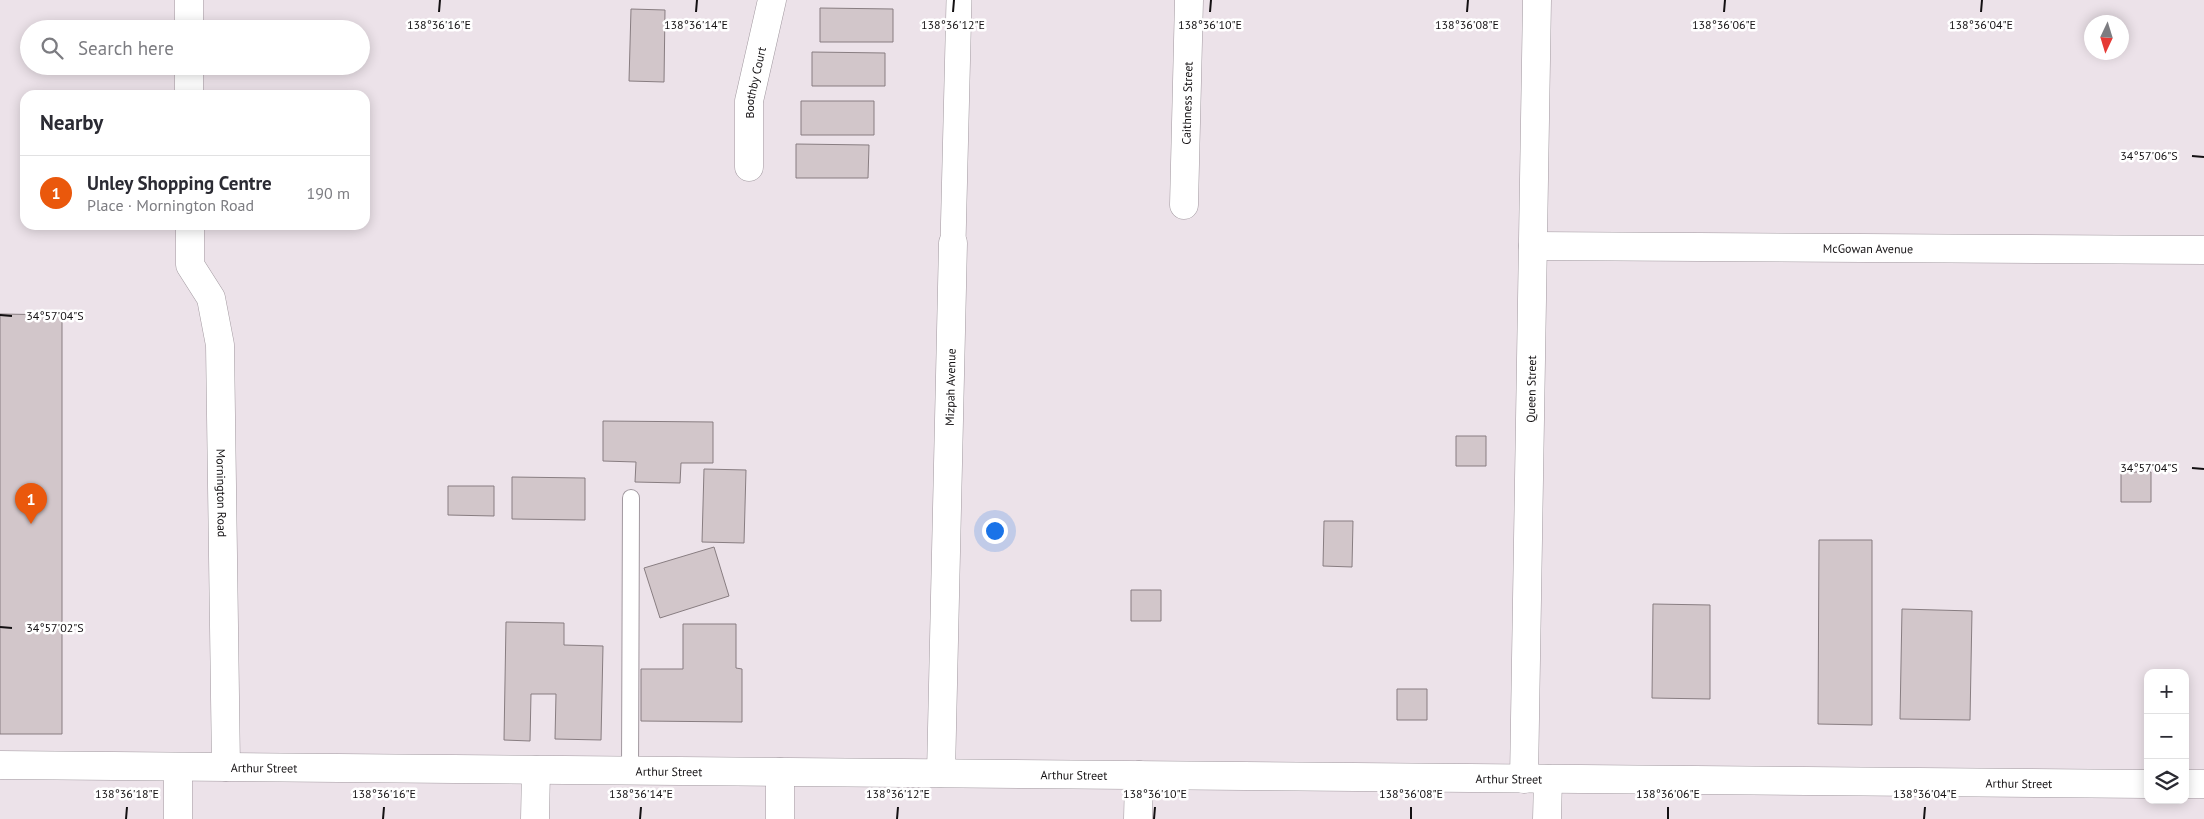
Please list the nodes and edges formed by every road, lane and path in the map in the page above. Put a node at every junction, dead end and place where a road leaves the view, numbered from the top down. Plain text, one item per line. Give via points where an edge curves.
1 (189, 0) edge
2 (772, 0) edge
3 (959, 0) edge
4 (1189, 0) edge
5 (1537, 0) edge
6 (189, 20) edge
7 (189, 75) edge
8 (189, 90) edge
9 (749, 167) dead end
10 (1184, 206) dead end
11 (190, 230) edge
12 (953, 243) joint
13 (1533, 246) junction
14 (2204, 250) edge
15 (631, 498) dead end
16 (0, 766) edge
17 (178, 767) junction
18 (226, 767) junction
19 (536, 770) junction
20 (630, 770) junction
21 (780, 772) junction
22 (941, 773) junction
23 (1139, 775) junction
24 (1536, 779) junction
25 (2144, 784) edge
26 (2189, 784) edge
27 (2204, 784) edge
28 (178, 819) edge
29 (535, 819) edge
30 (780, 819) edge
31 (1138, 819) edge
32 (1547, 819) edge

1 - 6 street
2 - 9 street, Boothby Court via 749,101
3 - 12 street, Mizpah Avenue
4 - 10 street, Caithness Street
5 - 13 street, Queen Street
7 - 8 street
11 - 18 street, Mornington Road via 190,264 211,298 220,345
12 - 22 street, Mizpah Avenue
13 - 14 street, McGowan Avenue
13 - 24 street, Queen Street
15 - 20 lane
16 - 17 street, Arthur Street
17 - 18 street, Arthur Street
17 - 28 street
18 - 19 street, Arthur Street
19 - 20 street, Arthur Street
19 - 29 street
20 - 21 street, Arthur Street
21 - 22 street, Arthur Street
21 - 30 street
22 - 23 street, Arthur Street
23 - 24 street, Arthur Street
23 - 31 street
24 - 25 street, Arthur Street
24 - 32 street, Queen Street
26 - 27 street

